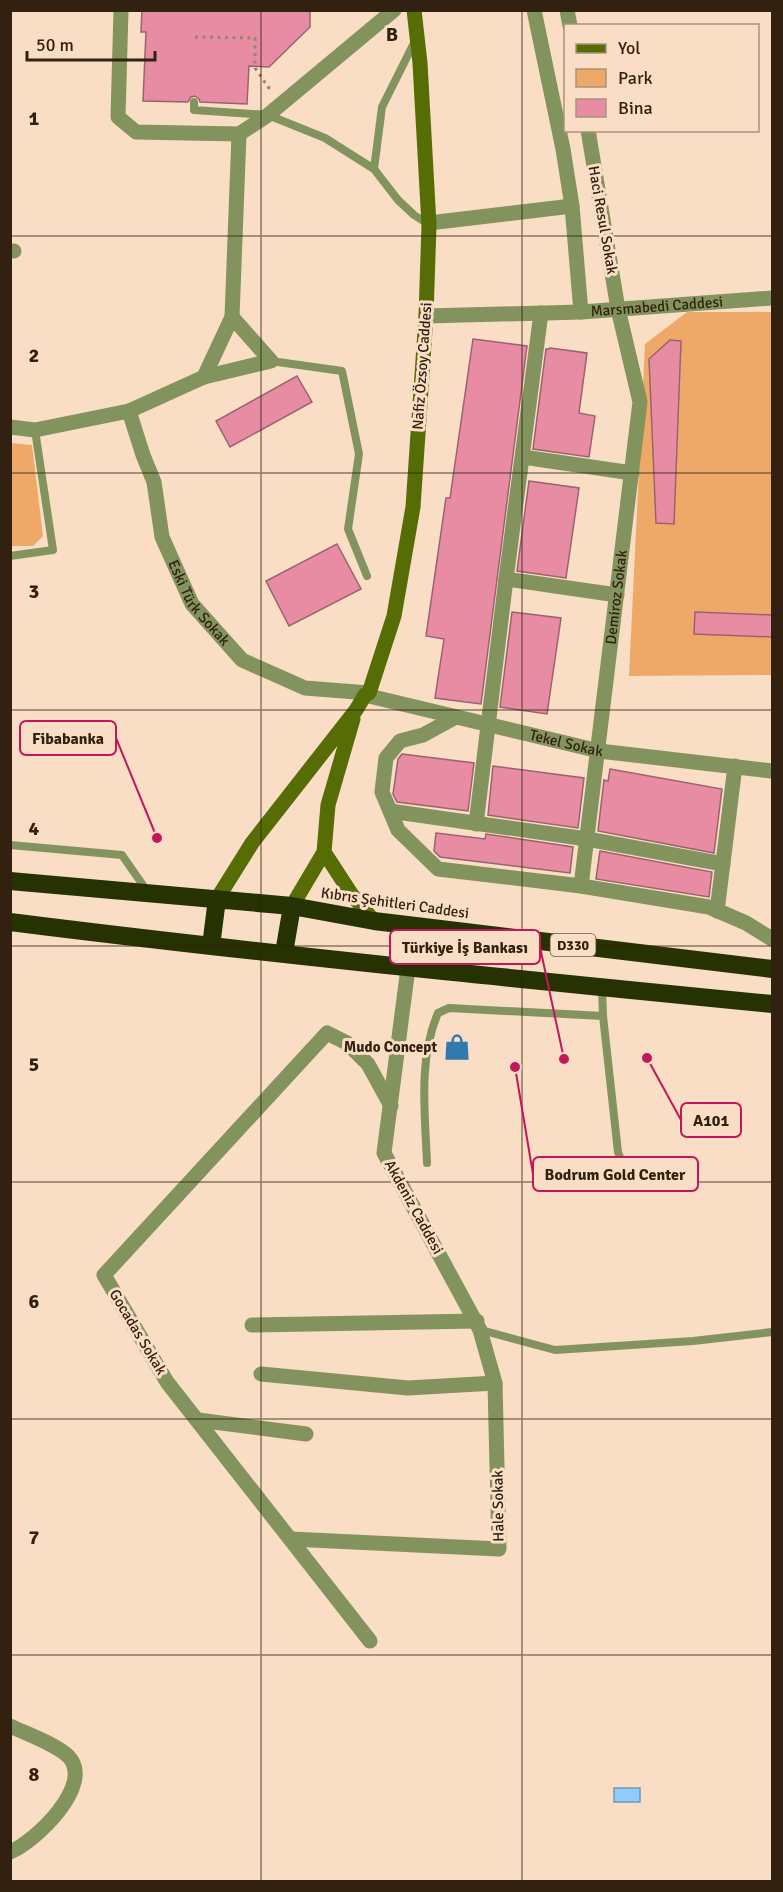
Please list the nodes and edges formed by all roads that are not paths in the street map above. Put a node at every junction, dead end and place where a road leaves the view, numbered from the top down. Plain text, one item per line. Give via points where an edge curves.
1 (121, 10) edge
2 (394, 10) edge
3 (414, 10) edge
4 (534, 10) edge
5 (417, 39) junction
6 (194, 102) dead end
7 (268, 115) junction
8 (588, 132) edge
9 (238, 134) junction
10 (374, 169) junction
11 (572, 206) junction
12 (429, 224) junction
13 (772, 298) edge
14 (618, 309) junction
15 (581, 312) junction
16 (541, 313) junction
17 (426, 316) junction
18 (232, 317) junction
19 (271, 361) junction
20 (204, 376) junction
21 (129, 411) junction
22 (10, 427) edge
23 (35, 430) junction
24 (522, 457) junction
25 (632, 473) junction
26 (10, 556) edge
27 (367, 576) dead end
28 (506, 579) junction
29 (617, 595) junction
30 (367, 694) junction
31 (356, 710) junction
32 (456, 717) junction
33 (487, 724) junction
34 (599, 751) junction
35 (735, 766) junction
36 (772, 771) edge
37 (390, 811) junction
38 (476, 824) junction
39 (587, 839) junction
40 (10, 845) edge
41 (324, 852) junction
42 (723, 864) junction
43 (10, 881) edge
44 (581, 886) junction
45 (148, 892) junction
46 (218, 899) junction
47 (292, 906) junction
48 (717, 911) junction
49 (374, 921) junction
50 (10, 922) edge
51 (772, 939) edge
52 (211, 946) junction
53 (284, 953) junction
54 (408, 968) junction
55 (772, 969) edge
56 (602, 987) junction
57 (772, 1004) edge
58 (603, 1016) junction
59 (391, 1106) junction
60 (427, 1163) dead end
61 (691, 1175) dead end
62 (252, 1325) dead end
63 (479, 1325) junction
64 (772, 1332) edge
65 (261, 1374) dead end
66 (495, 1383) junction
67 (198, 1420) junction
68 (306, 1434) dead end
69 (291, 1539) junction
70 (370, 1641) dead end
71 (10, 1726) edge
72 (10, 1852) edge

1 - 9 street via 118,117 136,132
2 - 7 street
3 - 5 main road, Nafiz Özsoy Caddesi
4 - 11 street
5 - 10 lane via 382,107
5 - 12 main road, Nafiz Özsoy Caddesi
6 - 7 lane via 194,111
7 - 9 street
7 - 10 lane via 325,138
8 - 14 street, Haci Resul Sokak
9 - 18 street
10 - 12 lane via 398,201
11 - 12 street
11 - 15 street
12 - 17 main road, Nafiz Özsoy Caddesi
13 - 14 street, Marsmabedi Caddesi
14 - 15 street, Marsmabedi Caddesi
14 - 25 street, Demiroz Sokak via 640,402
15 - 16 street, Marsmabedi Caddesi
16 - 17 street, Marsmabedi Caddesi
16 - 24 street
17 - 30 main road, Nafiz Özsoy Caddesi via 413,507 394,616
18 - 19 street
18 - 20 street
19 - 20 street
19 - 27 lane via 342,371 359,454 348,529
20 - 21 street
21 - 23 street
21 - 30 street, Eski Türk Sokak via 154,482 162,537 192,604 242,660 305,688
22 - 23 street
23 - 26 lane via 53,550
24 - 25 street
24 - 28 street
25 - 29 street, Demiroz Sokak
28 - 29 street
28 - 33 street
29 - 34 street, Demiroz Sokak
30 - 31 main road, Nafiz Özsoy Caddesi
30 - 32 street, Tekel Sokak
31 - 41 main road, Nafiz Özsoy Caddesi via 328,805
31 - 46 main road, Nafiz Özsoy Caddesi via 252,843
32 - 33 street, Tekel Sokak
32 - 37 street via 423,735 400,741 386,758 382,792
33 - 34 street, Tekel Sokak
33 - 38 street
34 - 35 street, Tekel Sokak
34 - 39 street, Demiroz Sokak
35 - 36 street, Tekel Sokak
35 - 42 street
37 - 38 street
37 - 44 street via 398,830 438,869
38 - 39 street
39 - 42 street
39 - 44 street, Demiroz Sokak
40 - 45 lane via 122,855
41 - 47 main road, Nafiz Özsoy Caddesi
41 - 49 main road
42 - 48 street
43 - 45 highway, Kıbrıs Şehitleri Caddesi / D330
44 - 48 street
45 - 46 highway, Kıbrıs Şehitleri Caddesi / D330
46 - 47 highway, Kıbrıs Şehitleri Caddesi / D330
46 - 52 highway
47 - 49 highway, Kıbrıs Şehitleri Caddesi / D330
47 - 53 highway
48 - 51 street
49 - 55 highway, Kıbrıs Şehitleri Caddesi / D330
50 - 52 highway
52 - 53 highway
53 - 54 highway
54 - 56 highway
54 - 59 street, Akdeniz Caddesi
56 - 57 highway
56 - 58 lane
58 - 60 lane via 449,1008 438,1013 426,1059
58 - 61 lane via 622,1163 632,1169
59 - 63 street, Akdeniz Caddesi via 384,1153
59 - 67 street, Gocadas Sokak via 368,1064 347,1043 327,1033 104,1275 167,1382
62 - 63 street
63 - 64 lane via 555,1350
63 - 66 street, Hale Sokak
65 - 66 street via 408,1388
66 - 69 street, Hale Sokak via 499,1549
67 - 68 street
67 - 69 street, Gocadas Sokak
69 - 70 street, Gocadas Sokak
71 - 72 street via 68,1757 75,1768 69,1795 53,1820 32,1840

